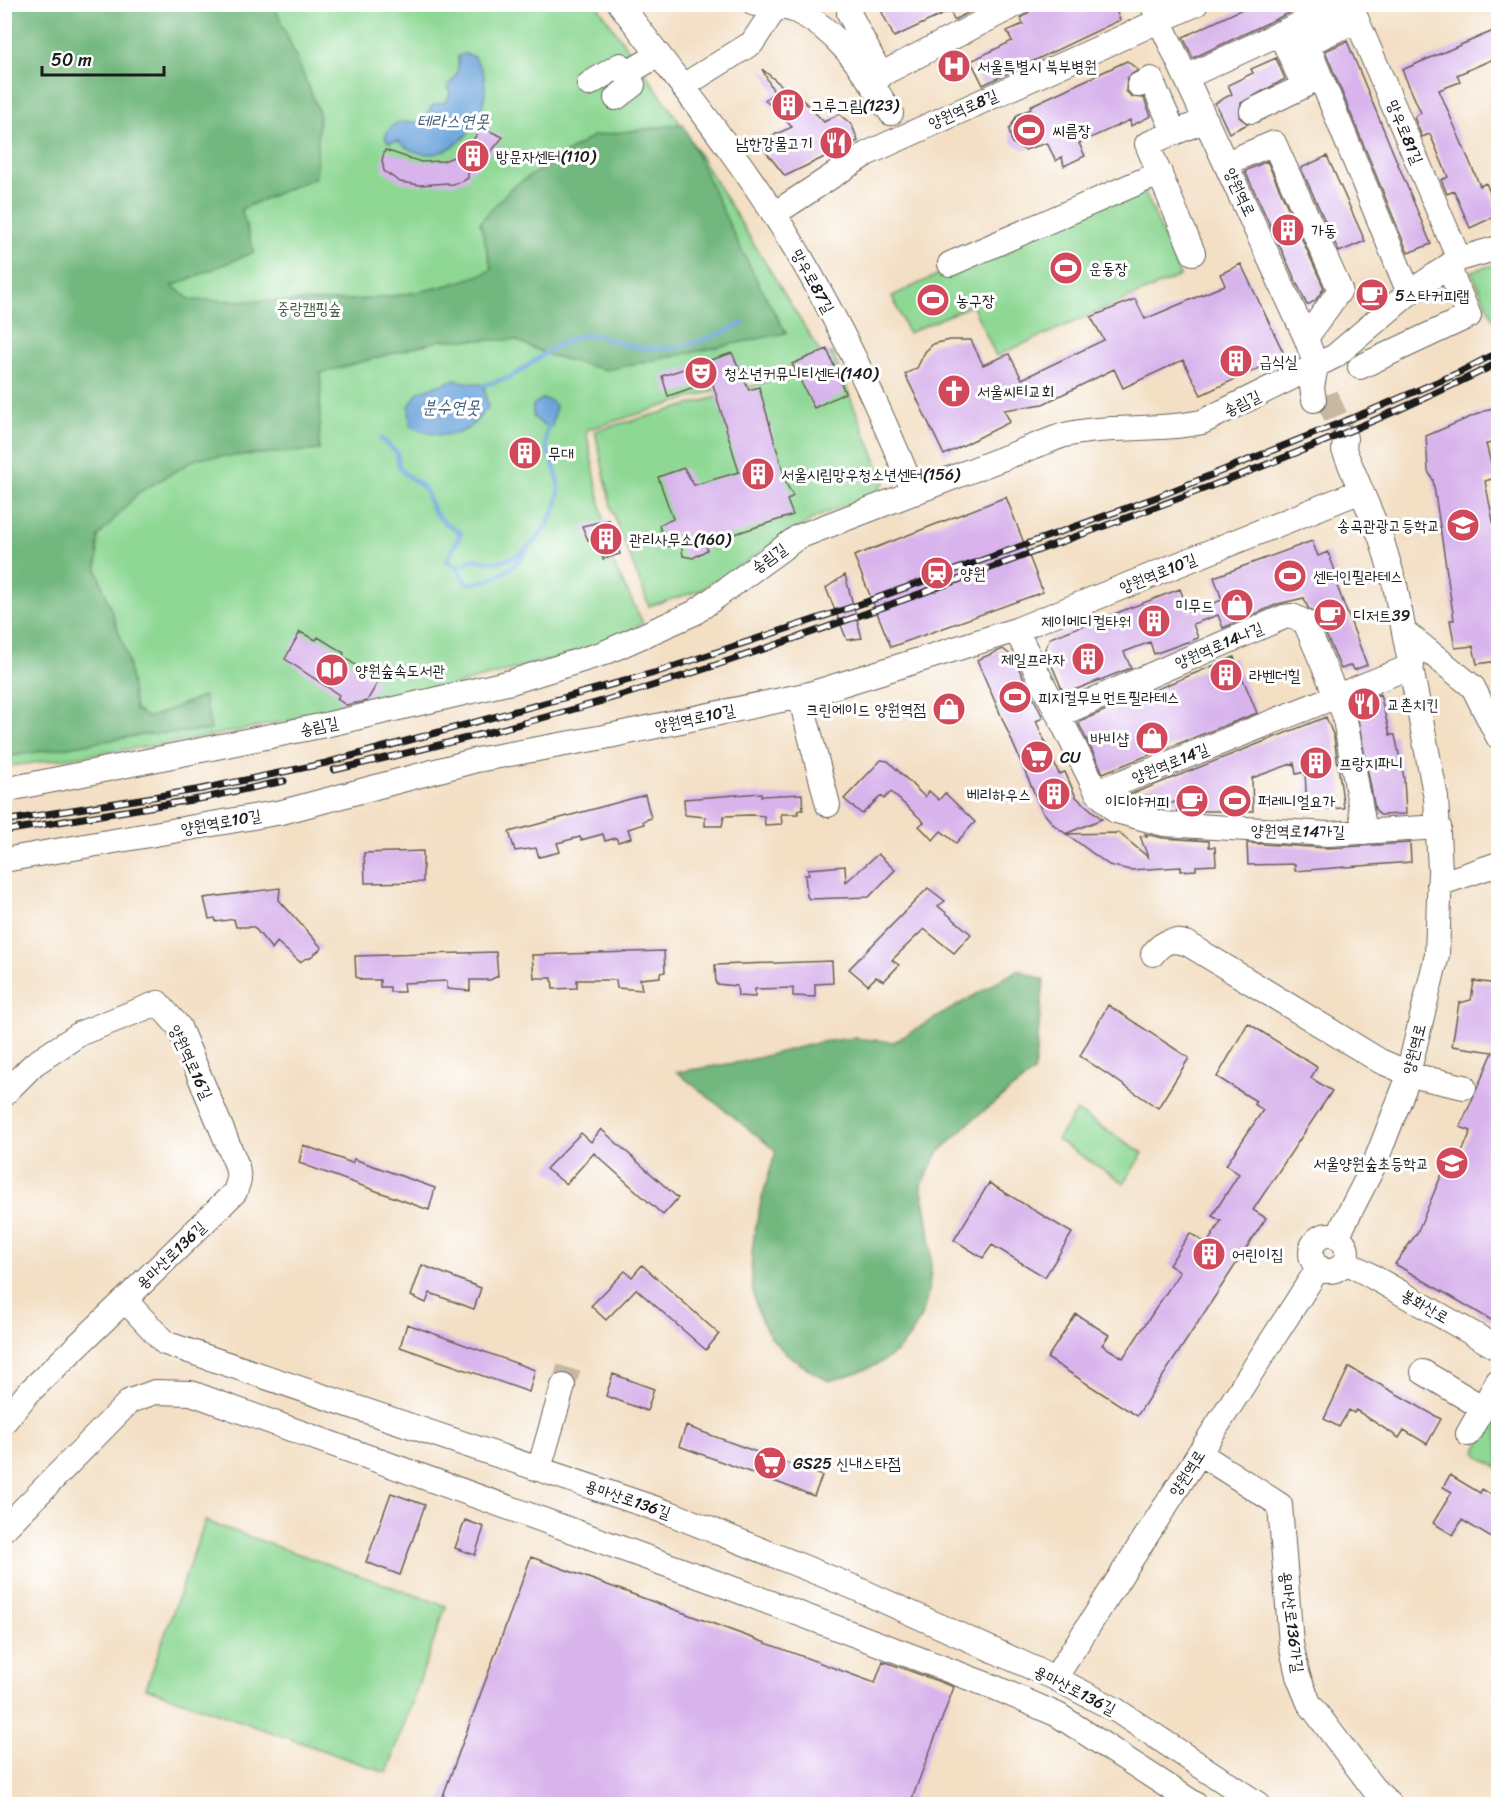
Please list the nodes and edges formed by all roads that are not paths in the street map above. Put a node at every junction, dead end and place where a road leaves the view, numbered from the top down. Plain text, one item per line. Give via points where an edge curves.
1 (620, 4) edge
2 (1017, 4) edge
3 (1196, 4) edge
4 (765, 6) edge
5 (1156, 12) edge
6 (849, 13) dead end
7 (1353, 16) edge
8 (1280, 33) junction
9 (658, 55) junction
10 (626, 74) junction
11 (880, 75) junction
12 (1186, 77) junction
13 (590, 84) dead end
14 (1139, 85) dead end
15 (683, 86) junction
16 (615, 98) dead end
17 (1252, 111) dead end
18 (891, 113) junction
19 (1206, 120) junction
20 (929, 125) junction
21 (1174, 132) junction
22 (866, 154) junction
23 (1226, 163) junction
24 (1160, 173) junction
25 (774, 214) junction
26 (1498, 248) edge
27 (1193, 253) dead end
28 (1454, 262) junction
29 (950, 264) dead end
30 (1409, 293) junction
31 (1306, 338) junction
32 (1360, 367) dead end
33 (1317, 385) junction
34 (1341, 444) tunnel mouth
35 (1361, 491) junction
36 (914, 493) junction
37 (1016, 630) junction
38 (1406, 633) junction
39 (1412, 666) junction
40 (800, 696) junction
41 (1336, 696) junction
42 (1059, 715) junction
43 (1498, 737) edge
44 (4, 790) edge
45 (1097, 792) junction
46 (828, 805) dead end
47 (1439, 827) junction
48 (1365, 832) junction
49 (4, 860) edge
50 (1498, 864) edge
51 (1439, 884) junction
52 (1153, 954) dead end
53 (1408, 1073) junction
54 (1464, 1087) dead end
55 (4, 1094) edge
56 (235, 1192) joint
57 (1337, 1237) junction
58 (1348, 1263) junction
59 (1319, 1267) junction
60 (125, 1300) junction
61 (1498, 1348) edge
62 (1423, 1372) dead end
63 (1498, 1381) edge
64 (563, 1386) tunnel mouth
65 (1483, 1408) junction
66 (4, 1422) edge
67 (1468, 1434) dead end
68 (1199, 1453) junction
69 (539, 1469) junction
70 (4, 1529) edge
71 (1055, 1678) junction
72 (1195, 1804) edge
73 (1258, 1804) edge
74 (1390, 1804) edge

1 - 9 street, 망우로87길
2 - 11 street
3 - 5 street
4 - 15 street via 752,43
4 - 18 street via 795,10 822,28 858,62
5 - 12 street, 양원역로
5 - 20 street, 양원역로8길
6 - 11 street
7 - 8 street via 1317,16
7 - 28 street, 망우로81길
7 - 30 street via 1307,44
8 - 12 street
8 - 17 street via 1304,86
9 - 10 street
9 - 15 street, 망우로87길
10 - 13 street via 620,65
10 - 16 street via 633,85
11 - 18 street
12 - 19 street, 양원역로
14 - 21 street via 1151,79
15 - 25 street, 망우로87길
18 - 20 street
18 - 22 street
19 - 21 street
19 - 23 street, 양원역로
20 - 22 street, 양원역로8길
21 - 24 street via 1147,144
22 - 25 street, 양원역로8길
23 - 31 street, 양원역로
23 - 31 street via 1274,143 1279,153 1340,290
24 - 27 street
24 - 29 street
25 - 36 street, 망우로87길 via 836,321
26 - 28 street, 송림길
28 - 30 street, 송림길
28 - 32 street, 망우로81길 via 1469,316
30 - 33 street, 송림길 via 1341,351
31 - 33 street, 양원역로
33 - 36 street, 송림길 via 1202,422 1158,429 1080,431
34 - 35 street, 양원역로
35 - 37 street, 양원역로10길
35 - 38 street, 양원역로 via 1381,538
36 - 44 street, 송림길 via 798,537 694,613 603,653 511,682 325,725
37 - 40 street, 양원역로10길
37 - 42 street
38 - 39 street, 양원역로
38 - 43 street via 1473,687
39 - 41 street, 양원역로14길
39 - 47 street, 양원역로
40 - 46 street
40 - 49 street, 양원역로10길 via 477,760 282,812
41 - 42 street, 양원역로14나길 via 1297,610
41 - 45 street, 양원역로14길
41 - 48 street, 양원역로14가길 via 1348,728
42 - 45 street
45 - 48 street, 양원역로14가길 via 1116,811 1149,822 1305,833
47 - 48 street, 양원역로14가길
47 - 51 street, 양원역로
50 - 51 street
51 - 53 street, 양원역로 via 1437,955
52 - 53 street via 1169,940 1188,944 1380,1061
53 - 54 street
53 - 57 street, 양원역로 via 1375,1163
55 - 56 street, 양원역로16길 via 34,1064 81,1033 158,1003 179,1027 232,1155 238,1173
56 - 60 street, 용마산로136길
57 - 58 street via 1345,1244
57 - 59 street via 1326,1235 1316,1241 1312,1258
58 - 59 street via 1336,1269
58 - 61 street, 봉화산로
59 - 68 street, 양원역로
60 - 66 street via 28,1393
60 - 69 street, 용마산로136길 via 158,1337 175,1347
62 - 65 street
63 - 65 street
64 - 69 street
65 - 67 street
68 - 71 street, 양원역로
68 - 74 street, 용마산로136가길 via 1280,1504 1291,1644 1298,1676 1309,1703 1373,1788
69 - 71 street, 용마산로136길 via 672,1514 853,1587
70 - 72 street via 130,1401 155,1392 191,1393 996,1688 1059,1715
71 - 73 street, 용마산로136길 via 1116,1710

